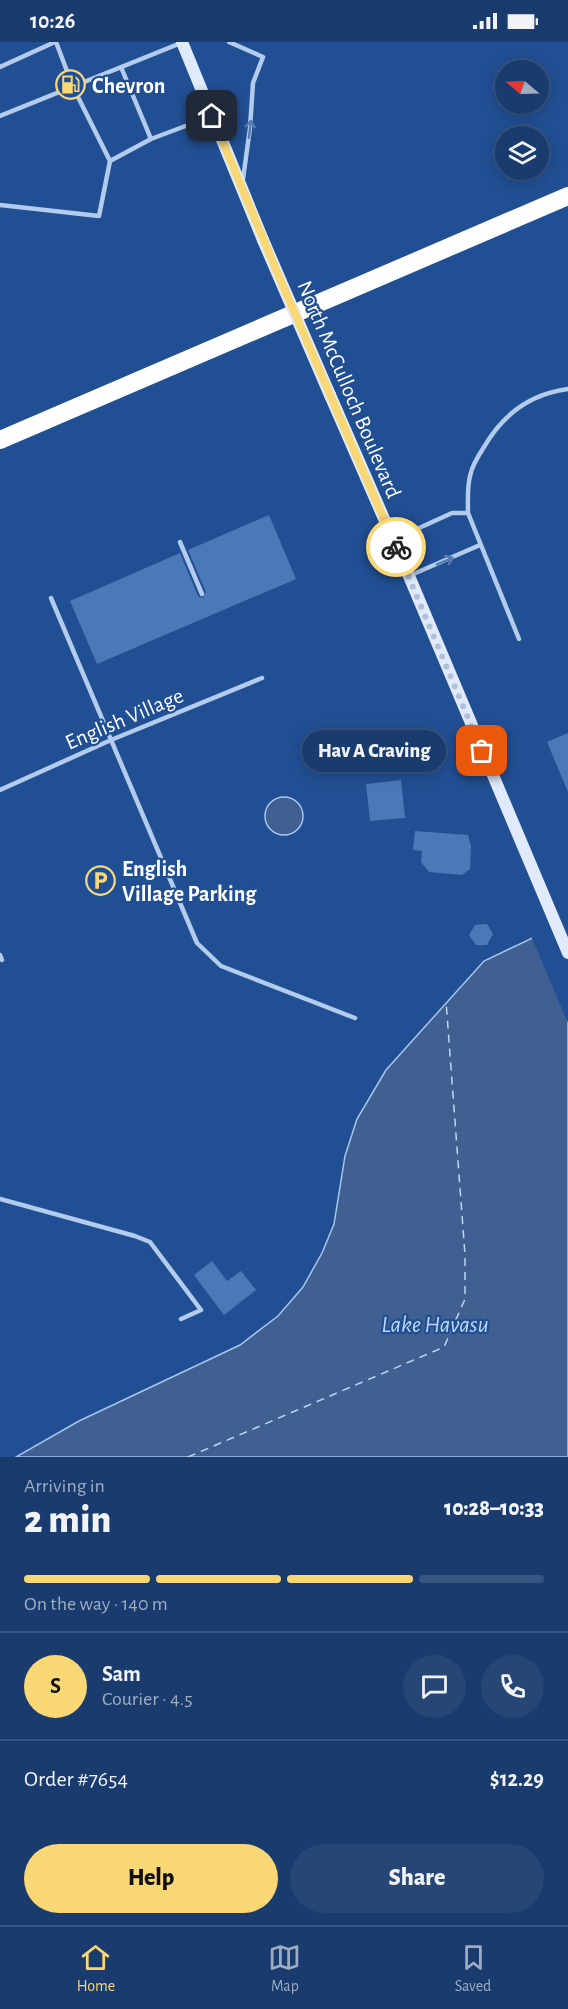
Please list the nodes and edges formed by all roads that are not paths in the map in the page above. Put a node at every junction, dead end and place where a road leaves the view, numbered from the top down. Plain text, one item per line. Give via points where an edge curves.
1 (56, 42) edge
2 (182, 42) edge
3 (229, 42) edge
4 (0, 67) edge
5 (121, 67) junction
6 (73, 87) junction
7 (0, 116) edge
8 (212, 116) junction
9 (151, 139) junction
10 (110, 161) junction
11 (242, 187) junction
12 (568, 196) edge
13 (0, 205) edge
14 (568, 388) edge
15 (0, 440) edge
16 (468, 513) junction
17 (393, 540) junction
18 (180, 542) dead end
19 (480, 545) junction
20 (409, 576) junction
21 (202, 594) dead end
22 (51, 598) dead end
23 (519, 639) dead end
24 (262, 678) dead end
25 (111, 740) junction
26 (0, 790) edge
27 (568, 953) edge
28 (355, 1018) dead end
29 (0, 1198) edge
30 (181, 1319) dead end

1 - 4 lane
1 - 6 lane
2 - 5 lane
2 - 8 street, North McCulloch Boulevard
11 -> 3 lane via 253,83 263,57
5 - 6 lane
5 - 9 lane
6 - 7 lane
6 - 10 lane
8 - 9 lane
8 - 11 street, North McCulloch Boulevard
9 - 10 lane
10 - 13 lane via 99,216
11 - 17 street, North McCulloch Boulevard, bridge
12 - 15 highway
14 - 16 lane via 526,402 493,431 470,476
16 - 17 lane via 453,513
16 - 19 lane
17 - 20 street, North McCulloch Boulevard
18 - 21 lane
20 -> 19 lane
19 - 23 lane
20 - 27 street, North McCulloch Boulevard
22 - 25 lane
24 - 25 lane, English Village
25 - 26 lane, English Village
25 - 28 lane via 197,943 221,966
29 - 30 lane via 150,1242 201,1310

